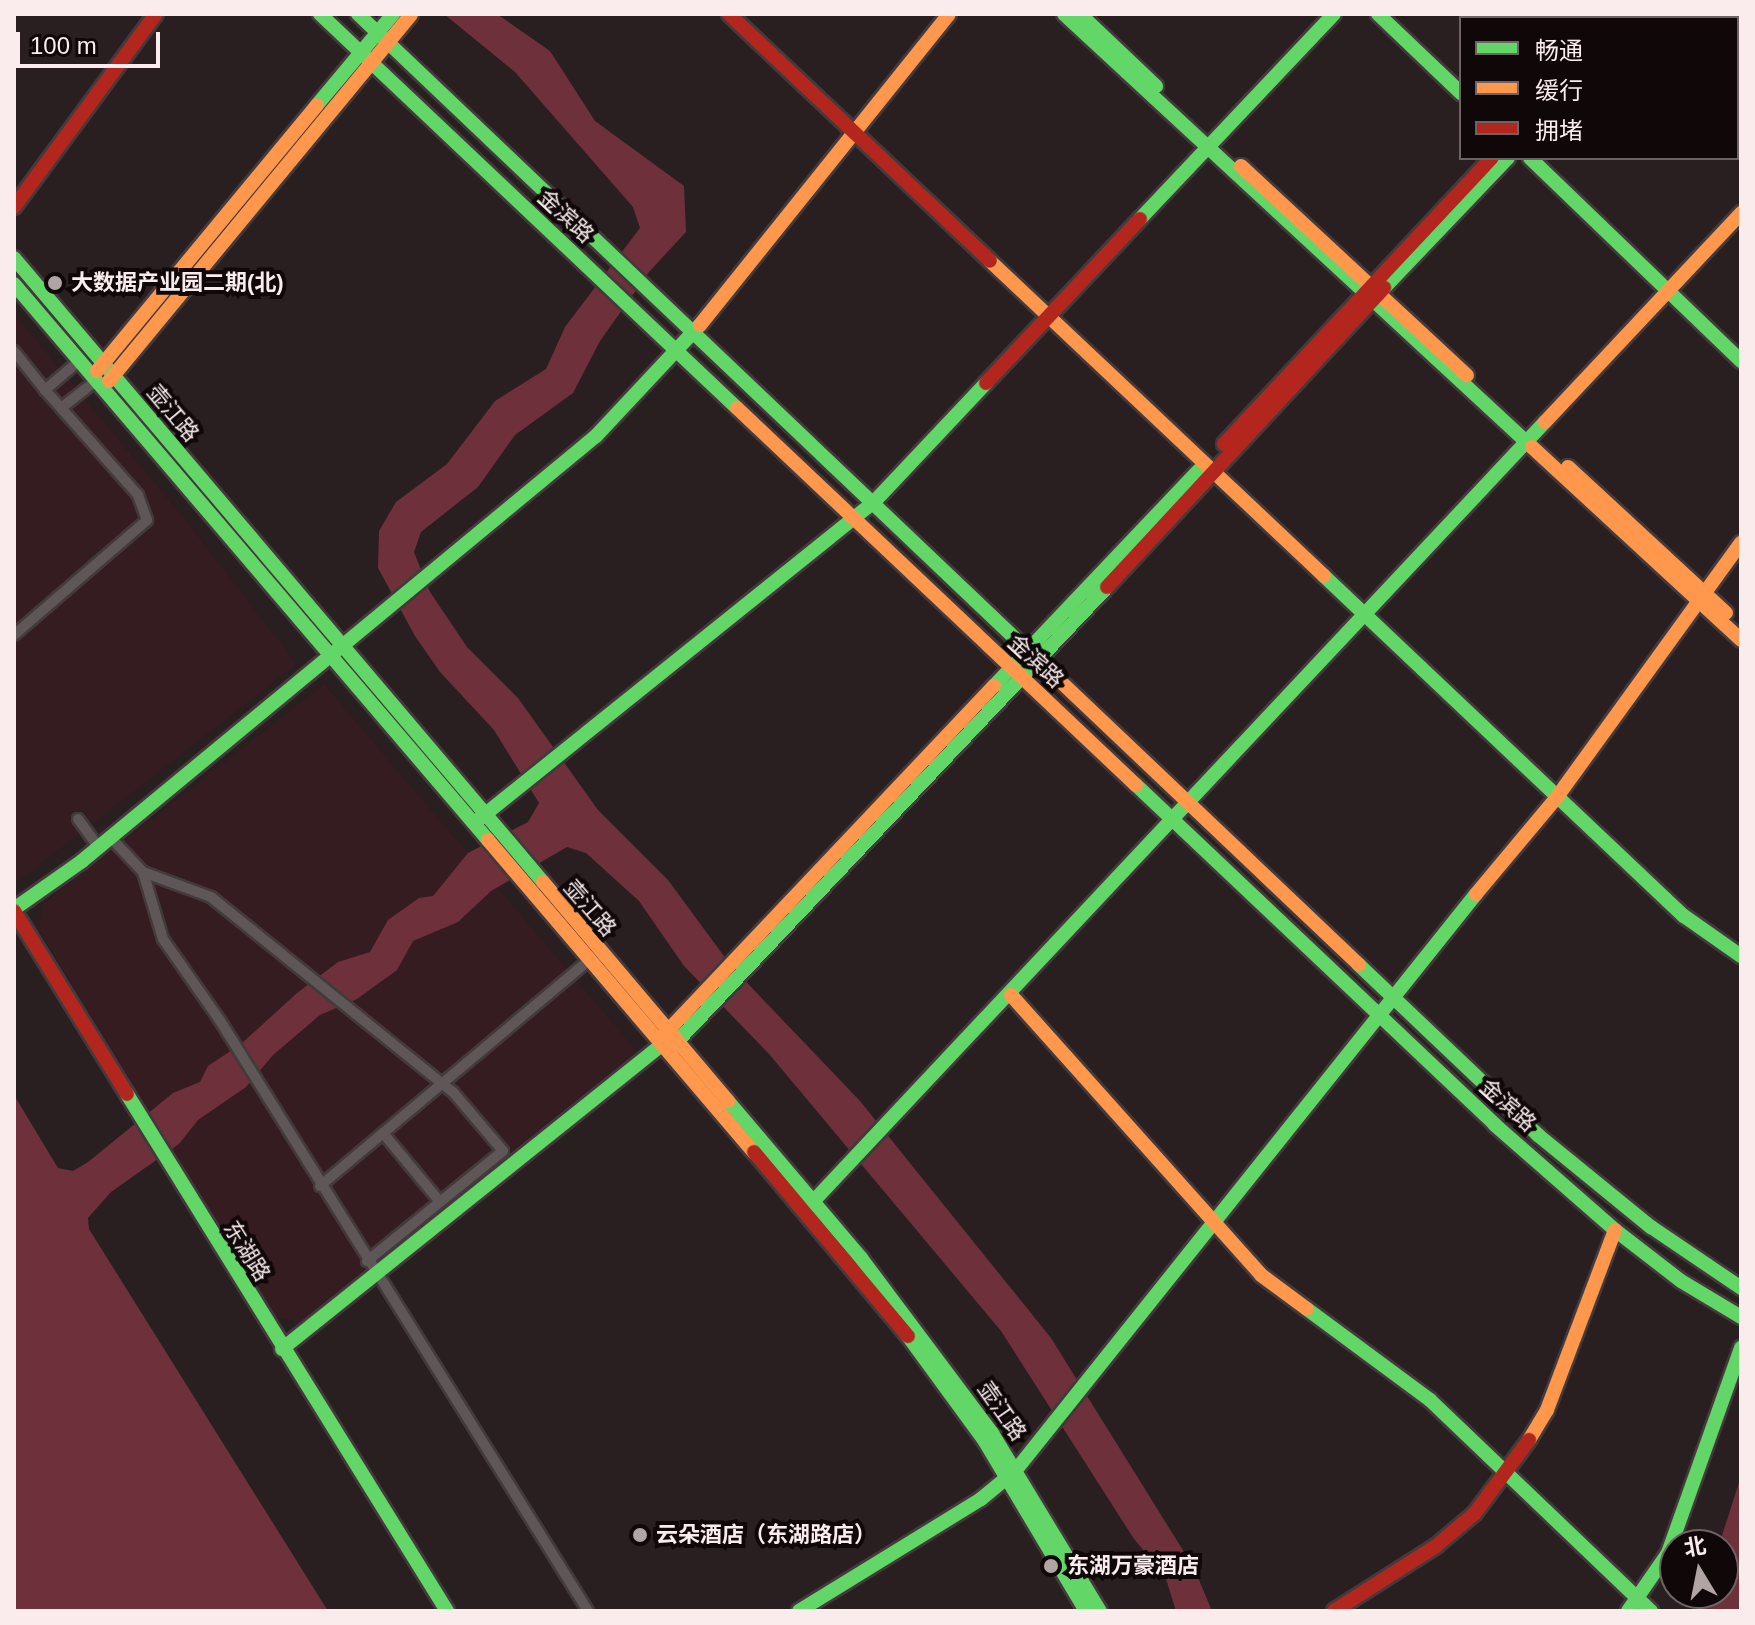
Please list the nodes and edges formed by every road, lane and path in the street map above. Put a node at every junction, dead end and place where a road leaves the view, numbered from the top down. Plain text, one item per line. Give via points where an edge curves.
1 (156, 14) edge
2 (320, 14) edge
3 (358, 14) edge
4 (393, 14) edge
5 (411, 14) edge
6 (729, 14) edge
7 (949, 14) edge
8 (1064, 14) edge
9 (1080, 14) edge
10 (1334, 14) edge
11 (1378, 14) edge
12 (377, 33) junction
13 (389, 44) junction
14 (366, 57) junction
15 (1459, 91) edge
16 (854, 130) junction
17 (1212, 144) junction
18 (1490, 160) edge
19 (1506, 160) edge
20 (1532, 160) edge
21 (14, 207) edge
22 (1741, 213) edge
23 (14, 258) edge
24 (14, 284) edge
25 (1669, 291) junction
26 (1372, 296) junction
27 (1050, 317) junction
28 (693, 330) junction
29 (14, 351) edge
30 (677, 353) junction
31 (80, 360) junction
32 (1741, 361) edge
33 (102, 377) junction
34 (45, 390) junction
35 (61, 408) junction
36 (1532, 440) junction
37 (1209, 467) junction
38 (874, 502) junction
39 (851, 516) junction
40 (1741, 543) edge
41 (1701, 596) junction
42 (1365, 616) junction
43 (1741, 627) edge
44 (14, 635) edge
45 (1741, 640) edge
46 (336, 651) junction
47 (1035, 656) junction
48 (1018, 674) junction
49 (1557, 797) junction
50 (1189, 801) junction
51 (78, 819) dead end
52 (1174, 819) junction
53 (483, 825) junction
54 (104, 842) junction
55 (143, 872) junction
56 (527, 877) junction
57 (14, 910) edge
58 (1353, 955) junction
59 (1741, 956) edge
60 (591, 959) junction
61 (1337, 974) junction
62 (1394, 993) junction
63 (1011, 995) junction
64 (1379, 1014) junction
65 (1431, 1031) junction
66 (667, 1042) junction
67 (1415, 1049) junction
68 (443, 1083) junction
69 (383, 1133) junction
70 (320, 1186) junction
71 (440, 1202) junction
72 (809, 1206) junction
73 (1211, 1223) junction
74 (1615, 1230) junction
75 (367, 1261) junction
76 (376, 1276) junction
77 (1741, 1288) edge
78 (1741, 1317) edge
79 (1741, 1348) edge
80 (282, 1349) junction
81 (1012, 1474) junction
82 (1508, 1474) junction
83 (1639, 1599) junction
84 (447, 1611) edge
85 (588, 1611) edge
86 (799, 1611) edge
87 (1086, 1611) edge
88 (1100, 1611) edge
89 (1334, 1611) edge
90 (1628, 1611) edge
91 (1651, 1611) edge

1 - 21 street
2 - 14 street, 金滨路
3 - 12 street, 金滨路
4 - 12 street
5 - 13 street
6 - 16 street
7 - 16 street
8 - 17 street
9 - 17 street
10 - 17 street
11 - 15 street
12 - 13 street, 金滨路
12 - 14 street
13 - 14 street
13 - 28 street, 金滨路 via 660,305
14 - 30 street, 金滨路
14 - 33 street
16 - 27 street
16 - 28 street
17 - 26 street
17 - 27 street
18 - 26 street
19 - 26 street
20 - 25 street
22 - 25 street
23 - 33 street, 壶江路
24 - 31 street, 壶江路
25 - 32 street
25 - 36 street
26 - 36 street
26 - 37 street
27 - 37 street
27 - 38 street
28 - 30 street
28 - 38 street, 金滨路
29 - 34 street
30 - 39 street, 金滨路
30 - 46 street via 596,436
31 - 33 street, 壶江路
31 - 34 street
33 - 35 street
33 - 46 street, 壶江路
34 - 35 street
35 - 44 street via 138,495 147,520
36 - 41 street
36 - 42 street
37 - 42 street
37 - 47 street
38 - 39 street
38 - 47 street, 金滨路
39 - 48 street, 金滨路
39 - 53 street via 505,796
40 - 41 street
41 - 43 street
41 - 45 street
41 - 49 street
42 - 49 street
42 - 50 street
46 - 53 street, 壶江路
46 - 54 street
47 - 48 street
47 - 50 street, 金滨路
48 - 52 street, 金滨路
48 - 66 street
49 - 59 street via 1684,916
49 - 62 street
50 - 52 street
50 - 58 street, 金滨路
51 - 54 street
52 - 61 street, 金滨路
52 - 63 street
53 - 56 street, 壶江路
54 - 55 street
54 - 57 street
55 - 68 street via 211,897
55 - 70 street via 163,939 219,1019
56 - 60 street, 壶江路
56 - 66 street, 壶江路
57 - 80 street, 东湖路
58 - 61 street
58 - 62 street, 金滨路
60 - 66 street, 壶江路
60 - 68 street
61 - 64 street, 金滨路
62 - 64 street
62 - 65 street, 金滨路
63 - 72 street
63 - 73 street
64 - 67 street, 金滨路
64 - 73 street
65 - 67 street
65 - 77 street, 金滨路 via 1591,1182
66 - 72 street, 壶江路
66 - 76 street
67 - 74 street, 金滨路
68 - 69 street
68 - 71 street via 503,1151
69 - 70 street
69 - 71 street
70 - 75 street
71 - 75 street
72 - 81 street, 壶江路
73 - 81 street
73 - 82 street via 1275,1288 1430,1400
74 - 78 street, 金滨路 via 1681,1281
74 - 82 street via 1547,1410
75 - 76 street
76 - 80 street
76 - 85 street
79 - 83 street via 1676,1532
80 - 84 street, 东湖路
81 - 86 street
81 - 87 street, 壶江路
81 - 88 street, 壶江路
82 - 83 street
82 - 89 street via 1475,1513 1436,1546
83 - 90 street
83 - 91 street

